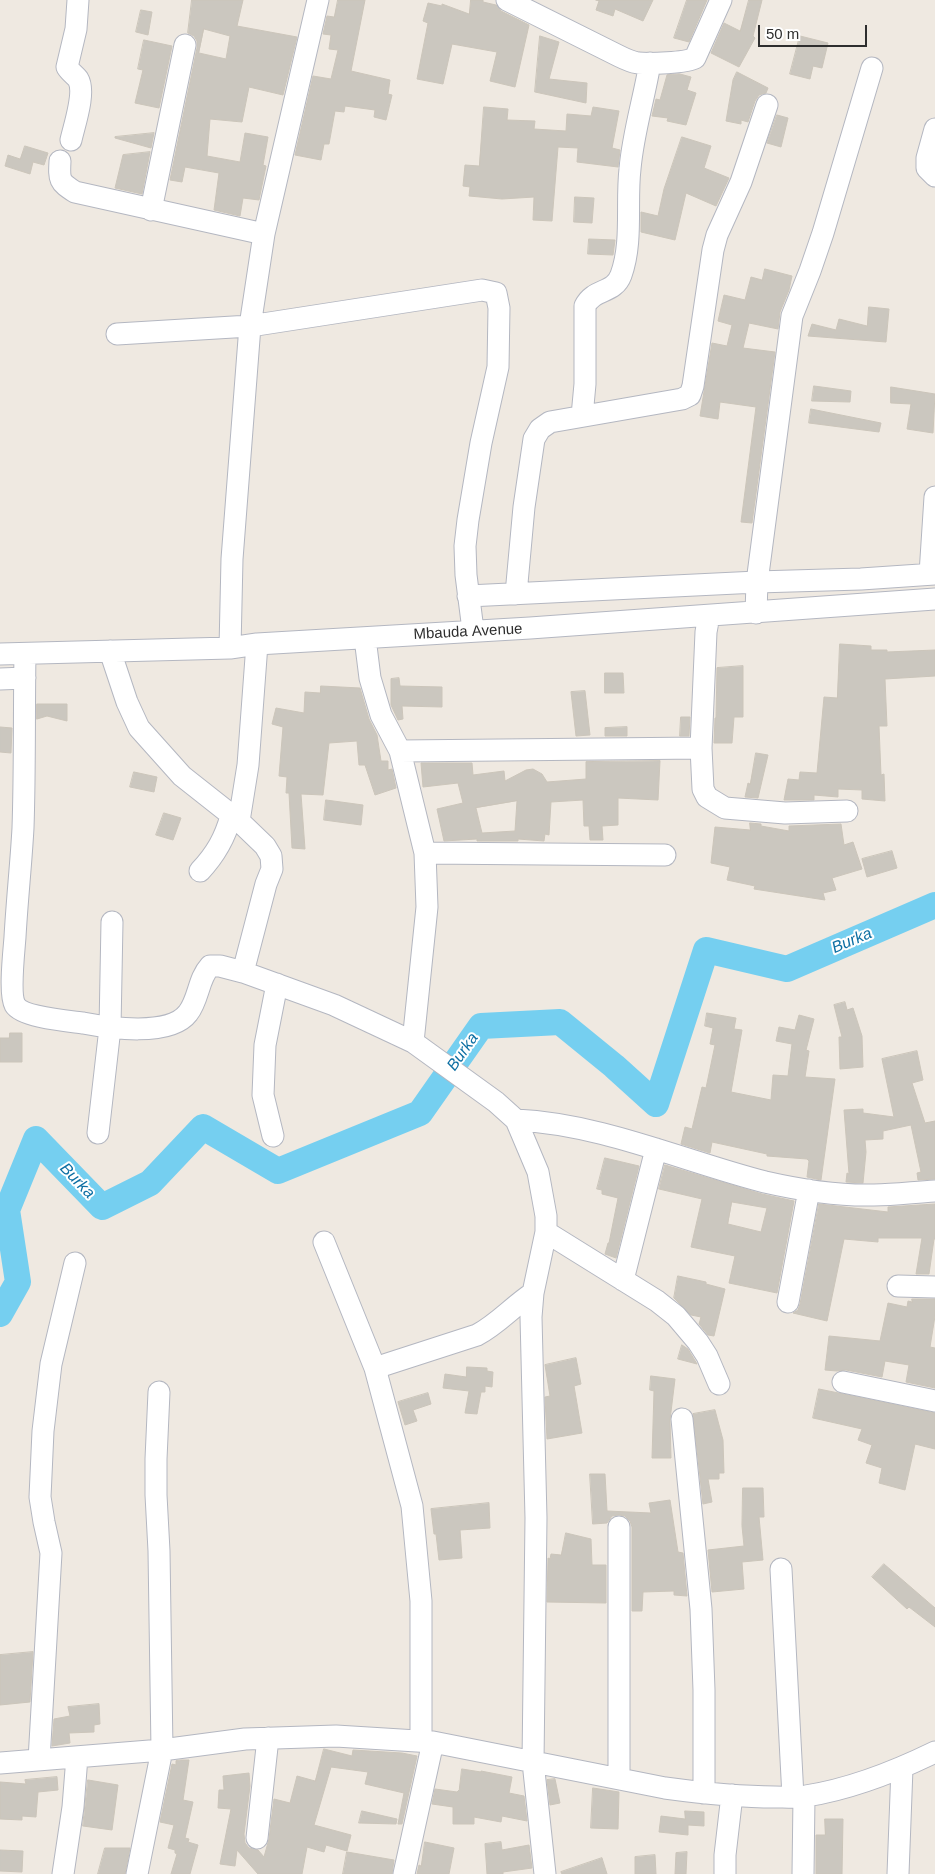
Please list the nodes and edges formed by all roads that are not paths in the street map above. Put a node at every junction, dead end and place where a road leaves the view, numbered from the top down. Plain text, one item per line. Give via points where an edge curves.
1 (78, 0) edge
2 (318, 0) edge
3 (507, 0) edge
4 (721, 0) edge
5 (185, 45) dead end
6 (650, 63) junction
7 (872, 68) dead end
8 (767, 105) dead end
9 (935, 129) edge
10 (71, 140) dead end
11 (60, 161) dead end
12 (935, 176) edge
13 (150, 210) junction
14 (264, 234) junction
15 (250, 326) junction
16 (117, 334) dead end
17 (582, 416) junction
18 (935, 498) edge
19 (933, 574) edge
20 (757, 582) junction
21 (516, 594) junction
22 (468, 596) junction
23 (935, 599) edge
24 (756, 613) junction
25 (709, 616) junction
26 (473, 630) junction
27 (365, 638) junction
28 (257, 644) junction
29 (230, 648) junction
30 (110, 651) junction
31 (0, 654) edge
32 (25, 654) junction
33 (25, 678) junction
34 (0, 679) edge
35 (701, 748) junction
36 (400, 751) junction
37 (847, 811) dead end
38 (235, 818) junction
39 (424, 853) junction
40 (665, 855) dead end
41 (200, 871) dead end
42 (112, 922) dead end
43 (243, 972) junction
44 (278, 984) junction
45 (110, 1028) junction
46 (413, 1042) junction
47 (516, 1120) junction
48 (98, 1133) dead end
49 (272, 1136) dead end
50 (656, 1149) junction
51 (809, 1190) junction
52 (935, 1191) edge
53 (546, 1232) junction
54 (324, 1242) dead end
55 (75, 1263) dead end
56 (623, 1280) junction
57 (898, 1286) dead end
58 (935, 1287) edge
59 (533, 1293) junction
60 (788, 1302) dead end
61 (375, 1368) junction
62 (844, 1382) dead end
63 (718, 1384) dead end
64 (159, 1392) dead end
65 (935, 1401) edge
66 (682, 1419) dead end
67 (619, 1527) dead end
68 (781, 1568) dead end
69 (268, 1738) junction
70 (427, 1742) junction
71 (162, 1750) junction
72 (935, 1752) edge
73 (77, 1757) junction
74 (39, 1760) junction
75 (533, 1762) junction
76 (0, 1763) edge
77 (902, 1768) junction
78 (619, 1778) junction
79 (704, 1794) junction
80 (732, 1795) junction
81 (798, 1796) junction
82 (257, 1838) dead end
83 (63, 1874) edge
84 (137, 1874) edge
85 (404, 1874) edge
86 (545, 1874) edge
87 (725, 1874) edge
88 (803, 1874) edge
89 (898, 1874) edge

1 - 10 street via 76,29 67,67 78,80 80,88
2 - 14 street
3 - 6 street via 619,56
4 - 6 street via 695,58 689,62
5 - 13 street
6 - 17 street via 633,141 627,251 621,276 616,285 590,297 585,306
7 - 20 street via 823,233 792,316
8 - 17 street via 713,250 690,395
9 - 12 street via 927,168
11 - 13 street via 60,179 75,192
13 - 14 street
14 - 15 street
15 - 16 street
15 - 22 street via 482,290 496,293 499,308 498,367 468,520 465,546
15 - 29 street via 232,559
17 - 21 street via 550,422 534,439
18 - 19 street
19 - 20 street
20 - 21 street
20 - 24 street
21 - 22 street
22 - 26 street
23 - 24 street, Mbauda Avenue
24 - 25 street, Mbauda Avenue
25 - 26 street, Mbauda Avenue
25 - 35 street
26 - 27 street, Mbauda Avenue
27 - 28 street, Mbauda Avenue
27 - 36 street via 370,678 381,715
28 - 29 street, Mbauda Avenue
28 - 38 street via 248,765
29 - 30 street, Mbauda Avenue
30 - 32 street, Mbauda Avenue
30 - 38 street via 139,728 182,776
31 - 32 street, Mbauda Avenue
32 - 33 street
33 - 34 street
33 - 45 street via 23,828 13,997 19,1010
35 - 36 street
35 - 37 street via 703,789 707,797 725,808 785,813
36 - 39 street
38 - 41 street via 220,846
38 - 43 street via 265,846 271,856 272,869
39 - 40 street
39 - 46 street via 427,906
42 - 45 street
43 - 44 street
43 - 45 street via 210,966 204,973 188,1014 177,1023
44 - 46 street via 334,1005
44 - 49 street via 265,1045 263,1096
45 - 48 street
46 - 47 street
47 - 50 street via 587,1130
47 - 53 street via 538,1172 545,1202
50 - 51 street via 766,1182
50 - 56 street
51 - 52 street via 874,1195
51 - 60 street
53 - 56 street
53 - 59 street
54 - 61 street
55 - 74 street via 51,1364 43,1431 40,1497 51,1553
56 - 63 street via 676,1316 689,1330 708,1356
57 - 58 street
59 - 61 street via 488,1330
59 - 75 street via 531,1339 536,1518
61 - 70 street via 412,1506 421,1601
62 - 65 street
64 - 71 street via 156,1495 160,1551
66 - 79 street via 701,1608
67 - 78 street
68 - 81 street
69 - 70 street via 336,1736
69 - 71 street
69 - 82 street
70 - 75 street
70 - 85 street
71 - 73 street
71 - 84 street
72 - 77 street
73 - 74 street
73 - 83 street
74 - 76 street
75 - 78 street
75 - 86 street
77 - 81 street via 855,1785
77 - 89 street
78 - 79 street
79 - 80 street
80 - 81 street
80 - 87 street
81 - 88 street

